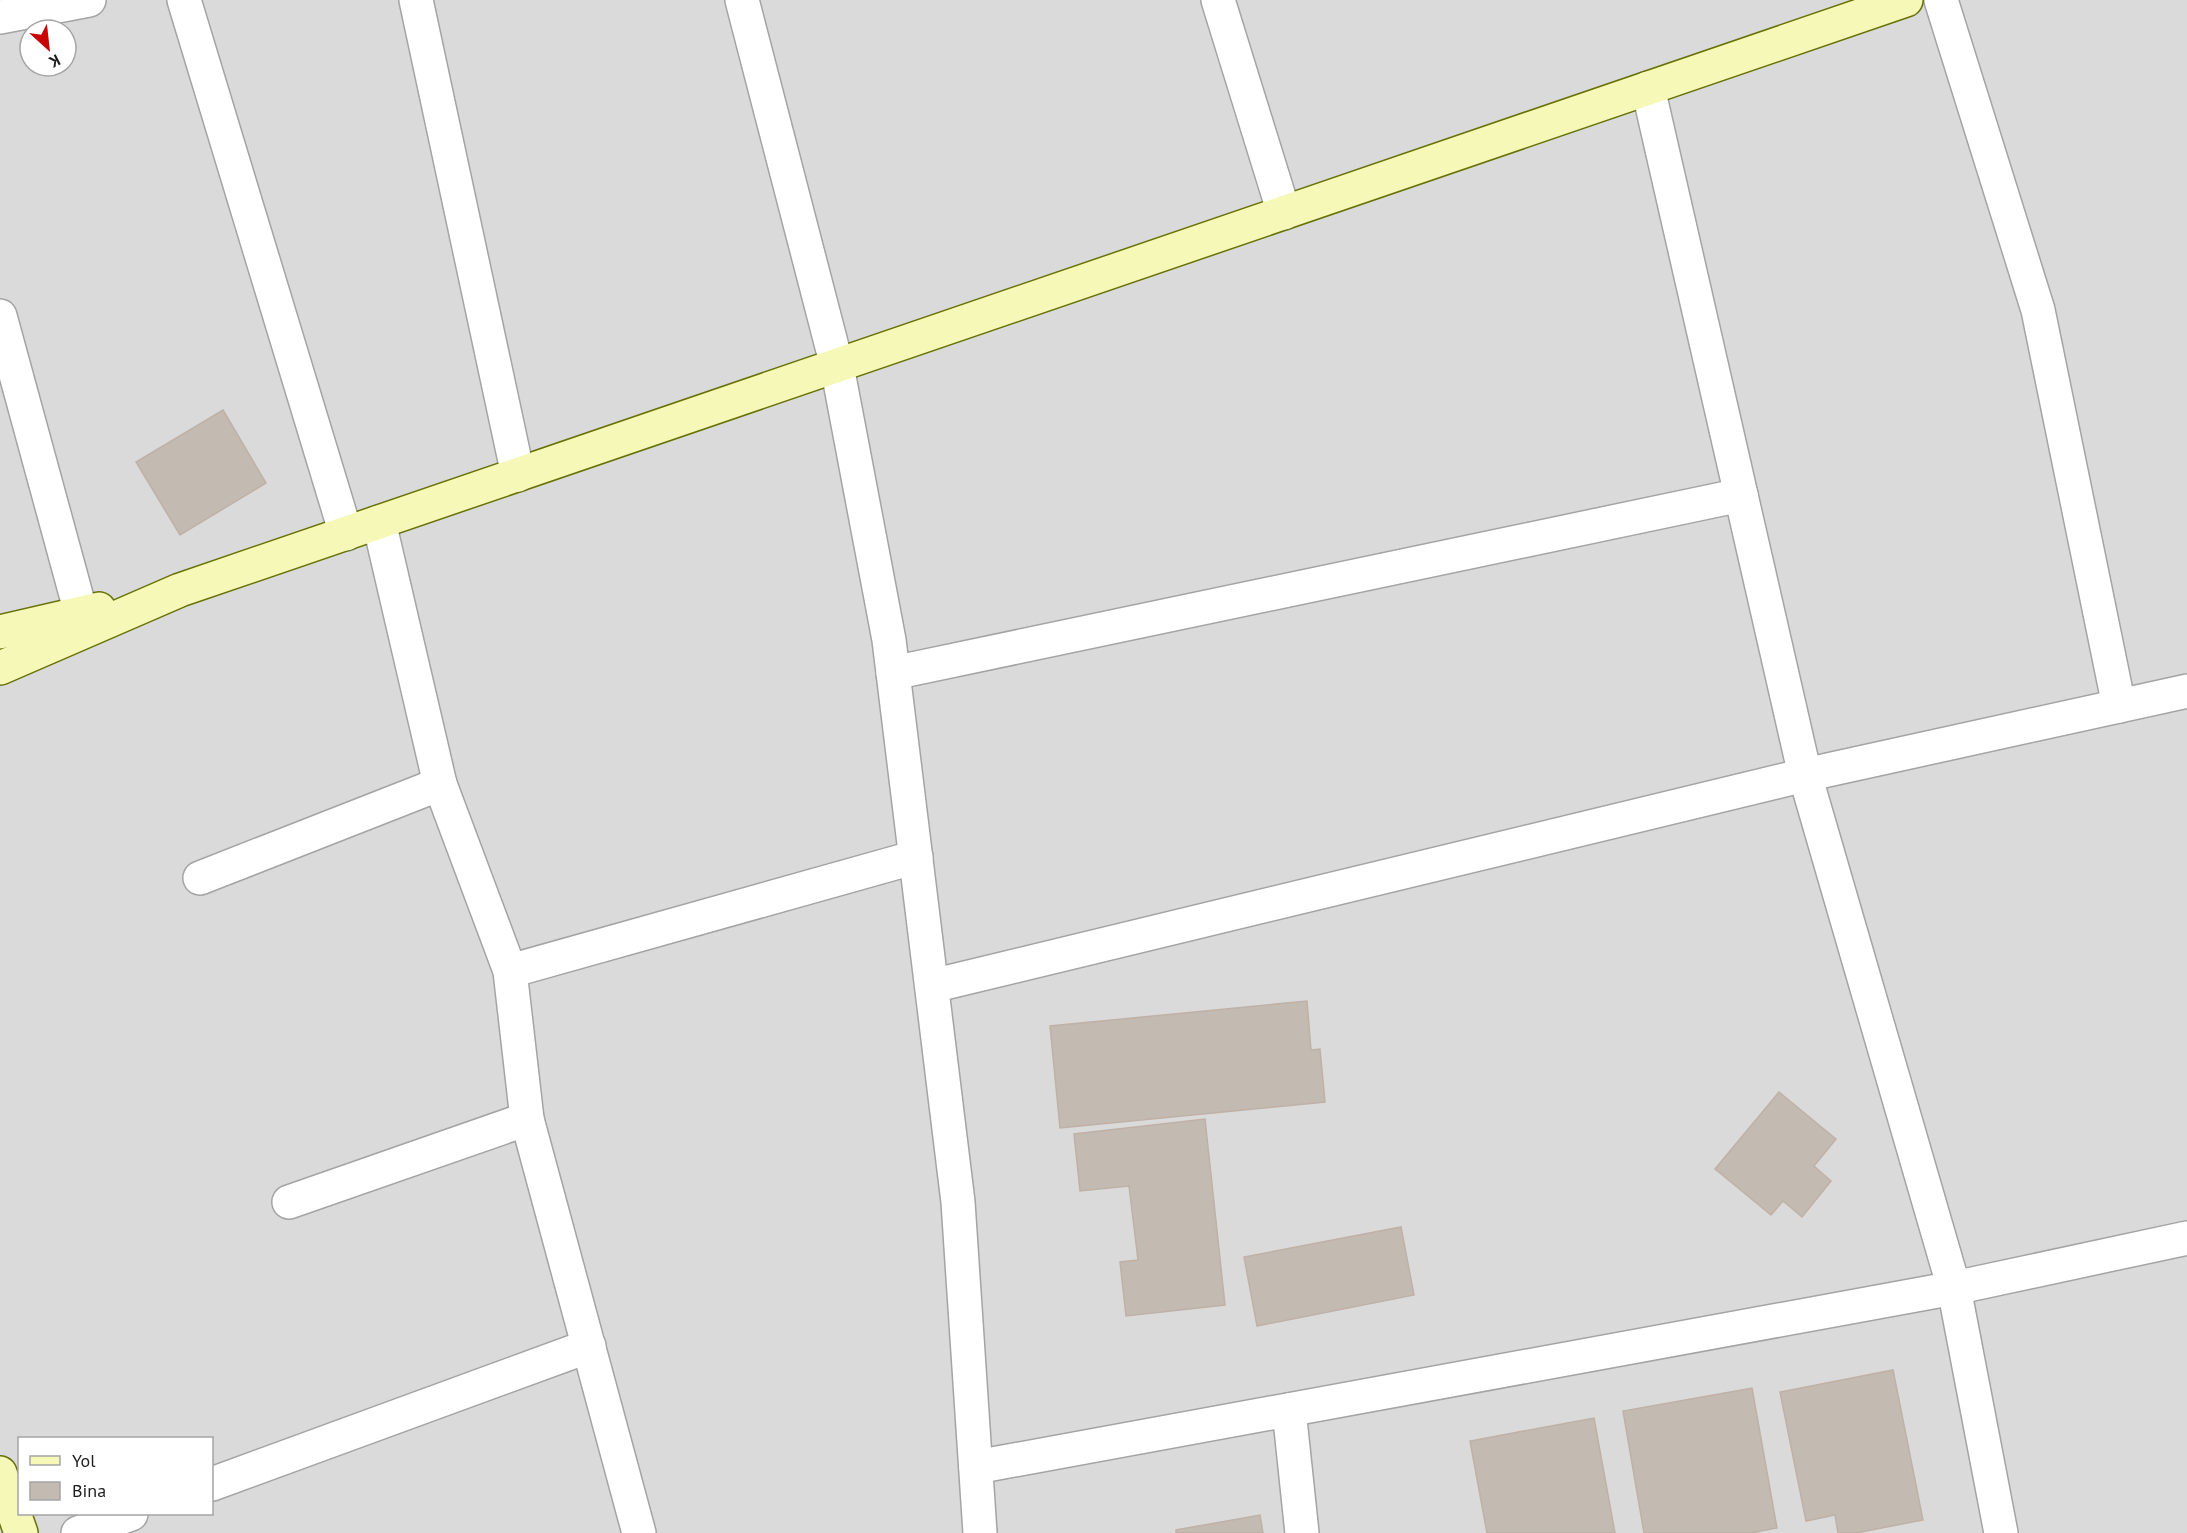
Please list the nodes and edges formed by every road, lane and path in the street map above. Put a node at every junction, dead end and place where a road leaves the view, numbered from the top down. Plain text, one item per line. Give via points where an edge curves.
1 (89, 0) edge
2 (184, 0) edge
3 (416, 0) edge
4 (742, 0) edge
5 (1218, 0) edge
6 (1906, 0) edge
7 (1941, 0) edge
8 (0, 17) edge
9 (1648, 88) junction
10 (1284, 213) junction
11 (0, 316) edge
12 (837, 366) junction
13 (518, 475) junction
14 (1741, 495) junction
15 (379, 522) junction
16 (346, 534) junction
17 (180, 590) junction
18 (81, 613) junction
19 (0, 632) edge
20 (0, 668) edge
21 (893, 673) junction
22 (2187, 691) edge
23 (2119, 706) junction
24 (1805, 775) junction
25 (440, 784) junction
26 (916, 857) junction
27 (201, 878) dead end
28 (510, 971) junction
29 (932, 986) junction
30 (527, 1119) junction
31 (289, 1202) dead end
32 (2187, 1238) edge
33 (1954, 1288) junction
34 (589, 1346) junction
35 (1289, 1410) junction
36 (976, 1467) junction
37 (0, 1473) edge
38 (213, 1484) edge
39 (128, 1515) edge
40 (21, 1533) edge
41 (78, 1533) edge
42 (639, 1533) edge
43 (980, 1533) edge
44 (1302, 1533) edge
45 (2001, 1533) edge

1 - 8 street
2 - 16 street
3 - 13 street
4 - 12 street
5 - 10 street
6 - 9 main road
7 - 23 street via 2038,310
9 - 10 main road
9 - 14 street
10 - 12 main road
11 - 18 street
12 - 13 main road
12 - 21 street
13 - 15 main road
14 - 21 street
14 - 24 street
15 - 16 main road
15 - 25 street
16 - 17 main road
17 - 18 main road
17 - 20 main road
18 - 19 main road
21 - 26 street
22 - 23 street
23 - 24 street
24 - 29 street
24 - 33 street
25 - 27 street
25 - 28 street
26 - 28 street
26 - 29 street
28 - 30 street
29 - 36 street via 958,1202
30 - 31 street
30 - 34 street
32 - 33 street
33 - 35 street
33 - 45 street
34 - 38 street
34 - 42 street
35 - 36 street
35 - 44 street
36 - 43 street
37 - 40 main road
39 - 41 street

